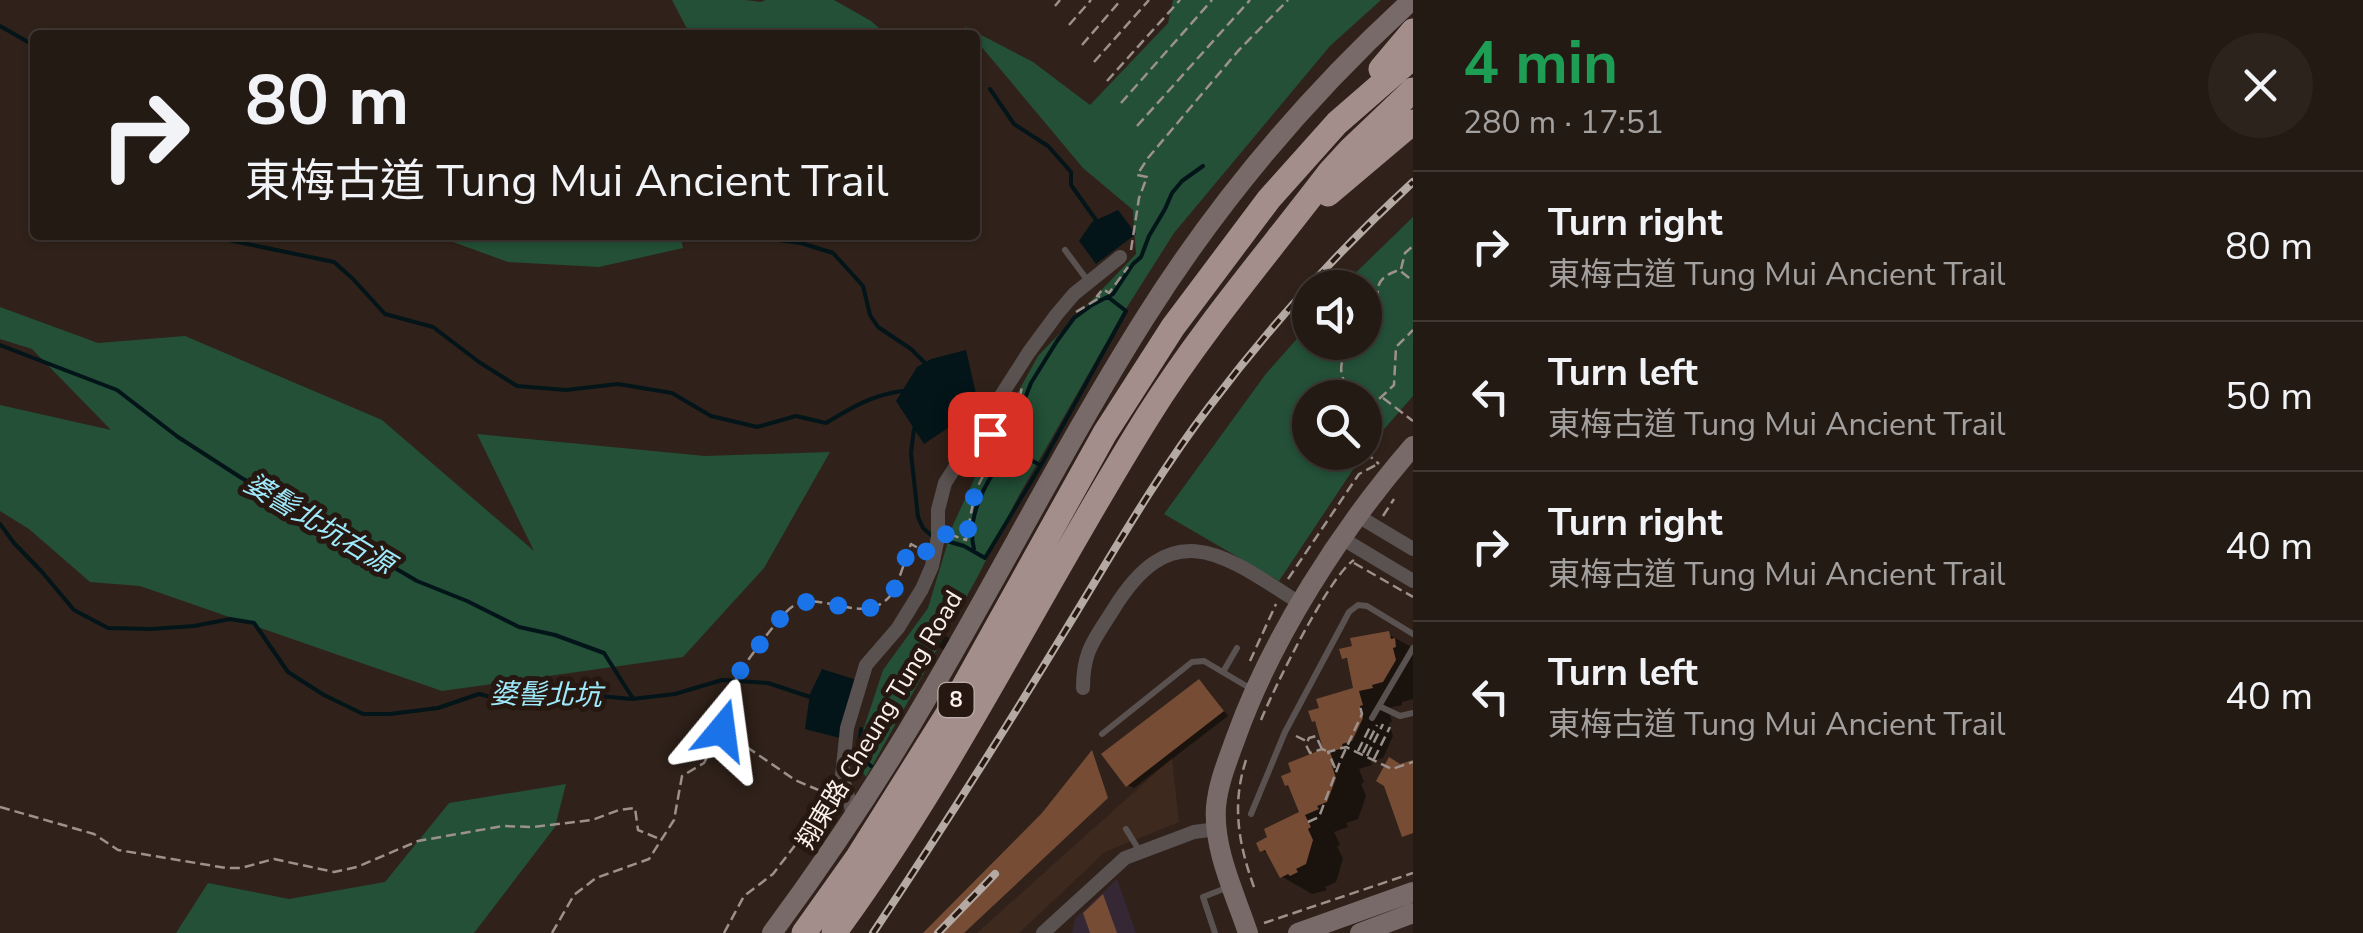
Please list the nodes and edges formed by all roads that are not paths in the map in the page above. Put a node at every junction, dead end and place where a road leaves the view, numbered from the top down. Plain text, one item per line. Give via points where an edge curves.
1 (1412, 0) edge
2 (1413, 31) edge
3 (1413, 57) edge
4 (1413, 90) edge
5 (1413, 122) edge
6 (1337, 123) junction
7 (1280, 238) junction
8 (1065, 250) dead end
9 (1126, 260) road end
10 (1089, 282) junction
11 (1413, 446) edge
12 (1358, 516) junction
13 (1343, 539) junction
14 (1413, 549) edge
15 (1413, 581) edge
16 (1301, 604) junction
17 (1413, 634) edge
18 (1238, 648) dead end
19 (1413, 648) edge
20 (1222, 672) junction
21 (1083, 688) dead end
22 (1254, 691) junction
23 (1379, 706) junction
24 (1413, 713) edge
25 (1377, 721) road end
26 (1286, 730) junction
27 (1102, 734) dead end
28 (1296, 736) road end
29 (1251, 814) dead end
30 (854, 817) junction
31 (1217, 829) junction
32 (1126, 830) dead end
33 (1140, 851) junction
34 (1231, 886) junction
35 (1413, 892) edge
36 (1067, 912) junction
37 (1413, 913) edge
38 (1256, 928) edge
39 (772, 933) edge
40 (804, 933) edge
41 (834, 933) edge
42 (1043, 933) edge
43 (1062, 933) edge
44 (1216, 933) edge
45 (1298, 933) edge
46 (1360, 933) edge

1 - 30 main road, 翔東路 Cheung Tung Road via 1324,87 1169,282
2 - 6 highway
3 - 6 highway, 8
4 - 7 highway, 8 via 1351,148
5 - 7 highway
6 - 40 highway, 8 via 1269,199 1128,395 954,704
7 - 41 highway, 8 via 1151,412 926,797
8 - 10 lane
9 - 10 street
10 - 30 street via 1029,352 946,483 922,590 866,665 842,776
11 - 12 main road
12 - 13 main road
12 - 14 street
13 - 15 street
13 - 16 main road
16 - 21 street via 1216,554 1166,555 1126,587 1086,652
16 - 22 main road
17 - 26 lane via 1358,605
18 - 20 lane
19 - 23 lane
20 - 22 lane
20 - 27 lane via 1192,662
22 - 31 main road via 1223,773
23 - 24 lane via 1400,716
23 - 25 lane
26 - 28 lane
26 - 29 lane
30 - 39 main road, 翔東路 Cheung Tung Road
31 - 33 street
31 - 34 main road
32 - 33 lane
33 - 36 street
34 - 38 main road
34 - 44 lane via 1202,897
35 - 45 main road
36 - 42 street
36 - 43 street
37 - 46 main road

